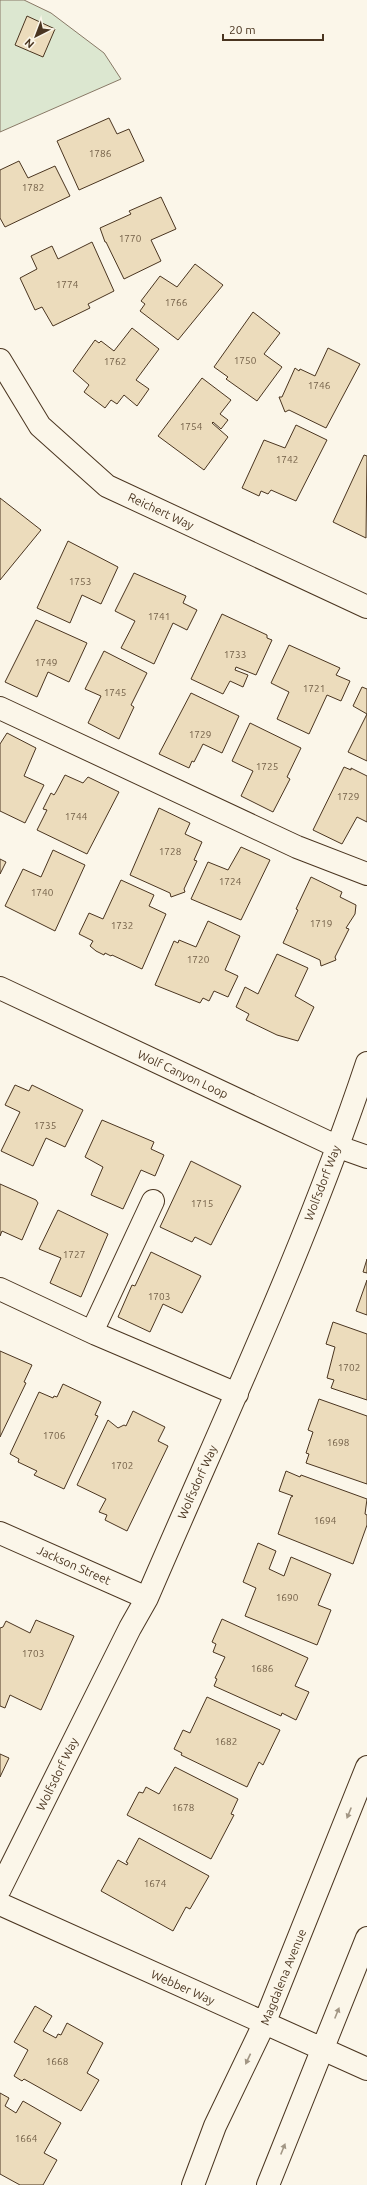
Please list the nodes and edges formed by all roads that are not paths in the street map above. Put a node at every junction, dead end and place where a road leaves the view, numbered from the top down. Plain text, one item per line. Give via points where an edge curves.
1 (0, 360) edge
2 (367, 607) edge
3 (0, 708) edge
4 (367, 874) edge
5 (0, 988) edge
6 (367, 1063) edge
7 (336, 1146) junction
8 (367, 1157) edge
9 (152, 1201) dead end
10 (0, 1289) edge
11 (92, 1332) junction
12 (237, 1394) junction
13 (0, 1533) edge
14 (147, 1598) junction
15 (367, 1767) edge
16 (0, 1889) edge
17 (0, 1904) edge
18 (367, 1938) edge
19 (264, 2024) junction
20 (322, 2050) junction
21 (367, 2069) edge
22 (193, 2185) edge
23 (268, 2185) edge

1 - 2 street, Reichert Way via 40,426 107,486
3 - 4 street via 285,842
5 - 7 street, Wolf Canyon Loop
6 - 7 street, Wolfsdorf Way
7 - 8 street, Wolf Canyon Loop
7 - 12 street, Wolfsdorf Way via 304,1232
9 - 11 street
10 - 11 street
11 - 12 street
12 - 14 street, Wolfsdorf Way
13 - 14 street, Jackson Street
14 - 16 street, Wolfsdorf Way
15 -> 19 street, Magdalena Avenue
17 - 19 street, Webber Way
20 -> 18 street
19 - 20 street, Webber Way
19 -> 22 street, Magdalena Avenue via 216,2126
20 - 21 street, Webber Way
23 -> 20 street

